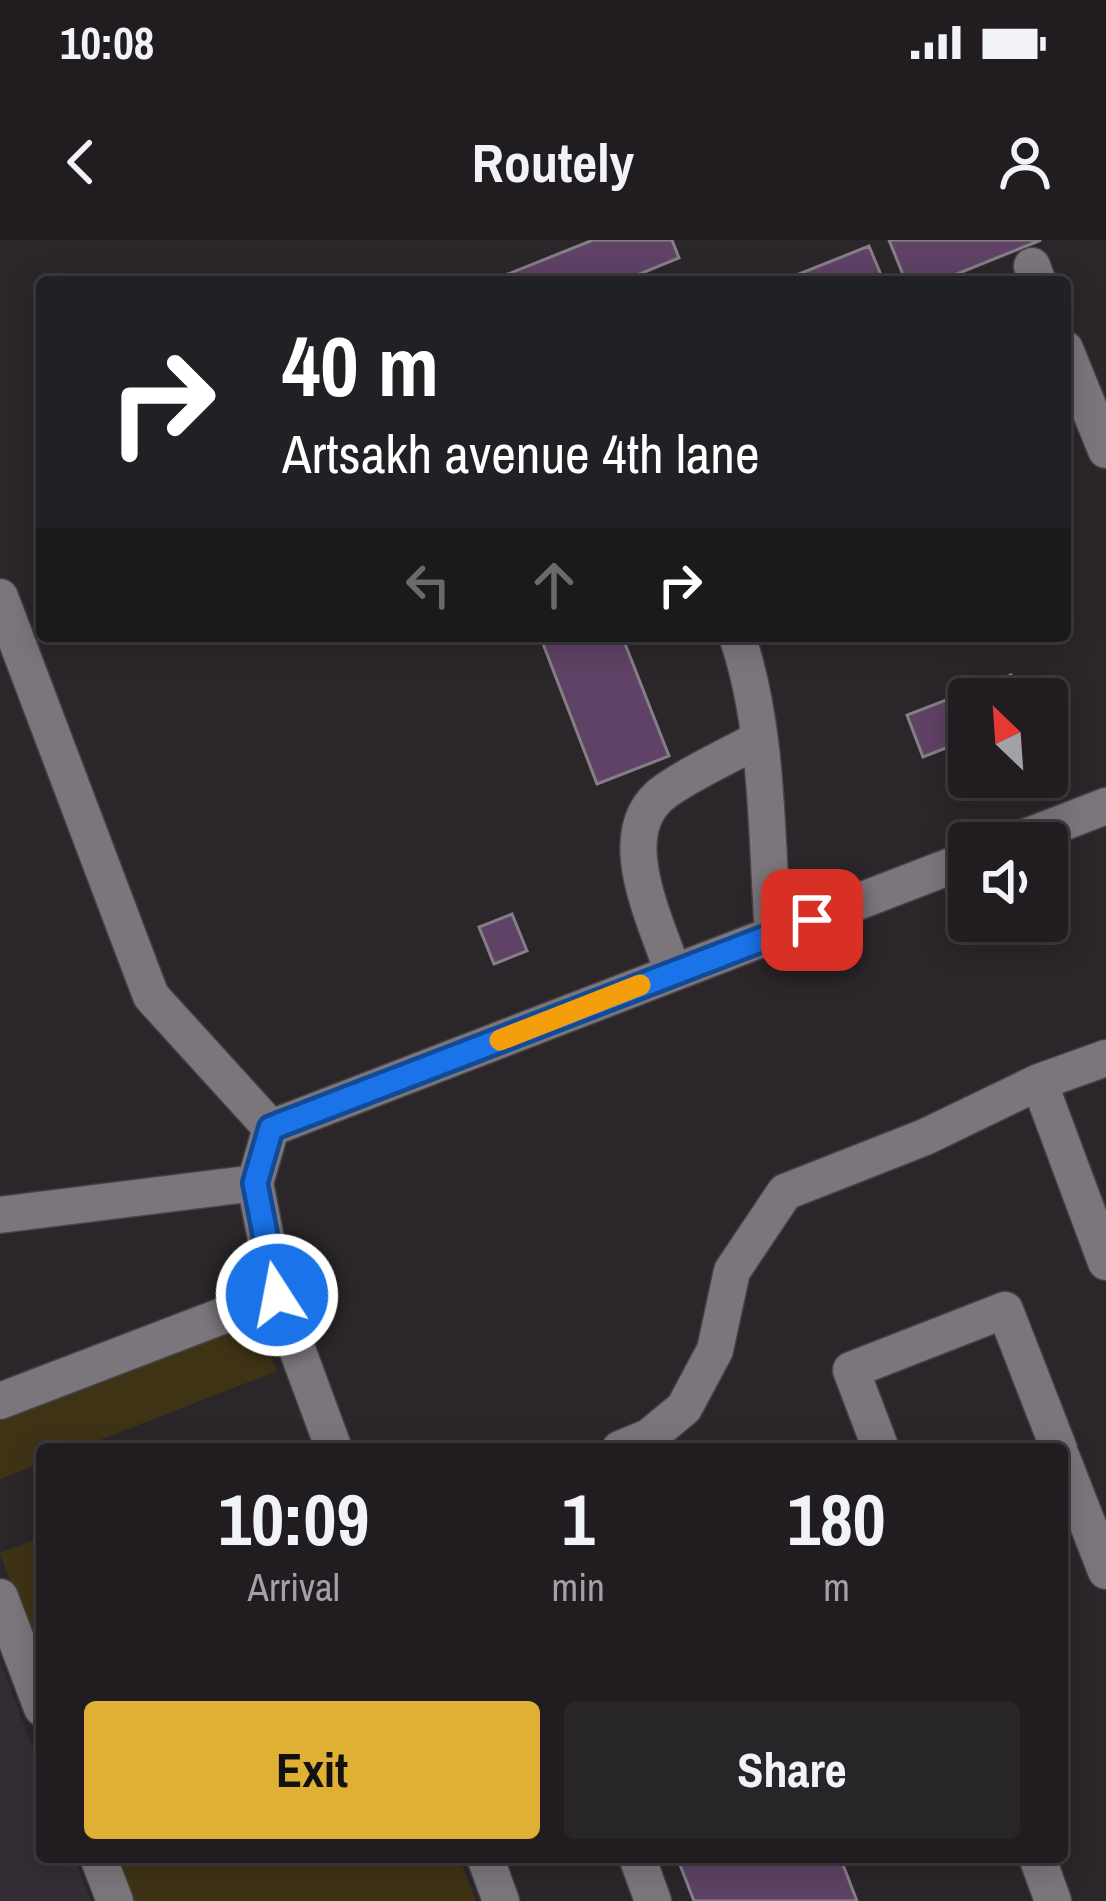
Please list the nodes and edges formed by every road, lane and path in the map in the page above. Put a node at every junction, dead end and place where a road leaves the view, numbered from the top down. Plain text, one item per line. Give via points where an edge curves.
1 (1071, 364) edge
2 (1106, 450) edge
3 (0, 597) edge
4 (739, 642) edge
5 (759, 740) junction
6 (1106, 806) edge
7 (1064, 822) edge
8 (948, 867) edge
9 (773, 934) junction
10 (673, 973) junction
11 (1106, 1058) edge
12 (1039, 1082) junction
13 (271, 1128) junction
14 (255, 1183) junction
15 (0, 1215) edge
16 (1106, 1262) edge
17 (277, 1295) junction
18 (0, 1401) edge
19 (332, 1443) edge
20 (634, 1443) edge
21 (879, 1443) edge
22 (1057, 1443) edge
23 (1068, 1473) edge
24 (1106, 1571) edge
25 (0, 1597) edge
26 (36, 1692) edge
27 (100, 1863) edge
28 (487, 1863) edge
29 (639, 1863) edge
30 (1038, 1863) edge
31 (115, 1901) edge
32 (501, 1901) edge
33 (653, 1901) edge
34 (1053, 1901) edge

1 - 2 street
3 - 13 street via 151,996
4 - 5 street
5 - 9 street
5 - 10 street via 663,792 639,826 635,850
6 - 7 street
8 - 9 street
9 - 10 street
10 - 13 street
11 - 12 street
12 - 16 street
12 - 20 street via 785,1192 732,1271 715,1350 684,1408
13 - 14 street
14 - 15 street
14 - 17 street
17 - 18 street
17 - 19 street
21 - 22 street via 851,1370 1005,1310
23 - 24 street
25 - 26 street
27 - 31 street
28 - 32 street
29 - 33 street
30 - 34 street

